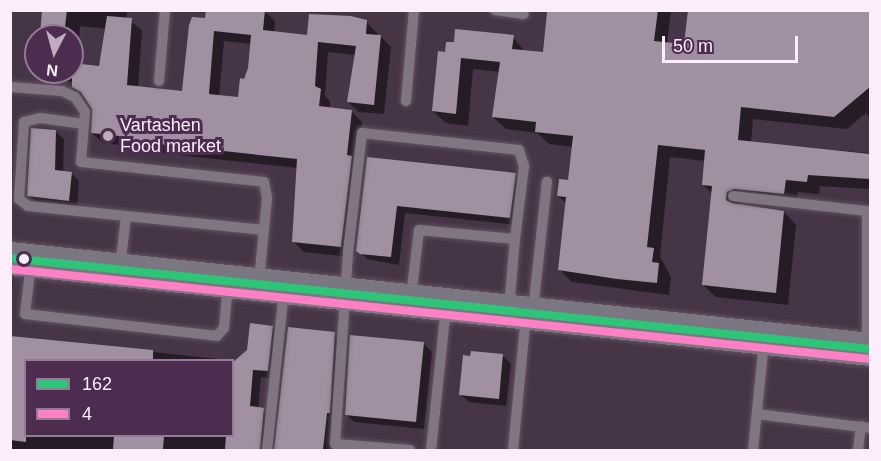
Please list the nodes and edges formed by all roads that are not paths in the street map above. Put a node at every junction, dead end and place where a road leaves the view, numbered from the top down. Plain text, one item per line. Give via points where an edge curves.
1 (165, 10) edge
2 (414, 10) edge
3 (495, 10) edge
4 (525, 14) dead end
5 (159, 81) dead end
6 (10, 87) edge
7 (406, 101) dead end
8 (84, 124) junction
9 (547, 182) dead end
10 (733, 196) dead end
11 (126, 217) junction
12 (264, 230) junction
13 (515, 239) junction
14 (21, 259) edge
15 (119, 270) junction
16 (257, 284) junction
17 (347, 294) junction
18 (410, 300) junction
19 (447, 304) junction
20 (523, 312) junction
21 (765, 338) junction
22 (869, 349) edge
23 (757, 414) junction
24 (866, 427) edge
25 (267, 450) edge
26 (410, 450) edge
27 (431, 450) edge
28 (513, 450) edge
29 (753, 450) edge
30 (858, 450) edge

1 - 5 lane
2 - 7 lane
3 - 4 lane
6 - 8 lane via 62,91 75,97 85,112
8 - 11 lane via 40,118 24,122 16,195 28,206
8 - 12 lane via 81,162 264,183
9 - 20 lane
10 - 22 lane via 867,211
11 - 12 lane
11 - 15 lane
12 - 16 lane
13 - 17 lane via 524,166 519,150 362,133
13 - 18 lane via 419,230
13 - 20 lane
14 - 15 main road
14 - 16 lane via 25,314 217,336
15 - 16 main road
16 - 17 main road
16 - 25 lane
17 - 18 main road
17 - 26 lane via 335,444
18 - 19 main road
19 - 20 main road
19 - 27 lane
20 - 21 main road
20 - 28 lane
21 - 22 main road
21 - 23 lane
23 - 24 lane
23 - 29 lane
24 - 30 lane

